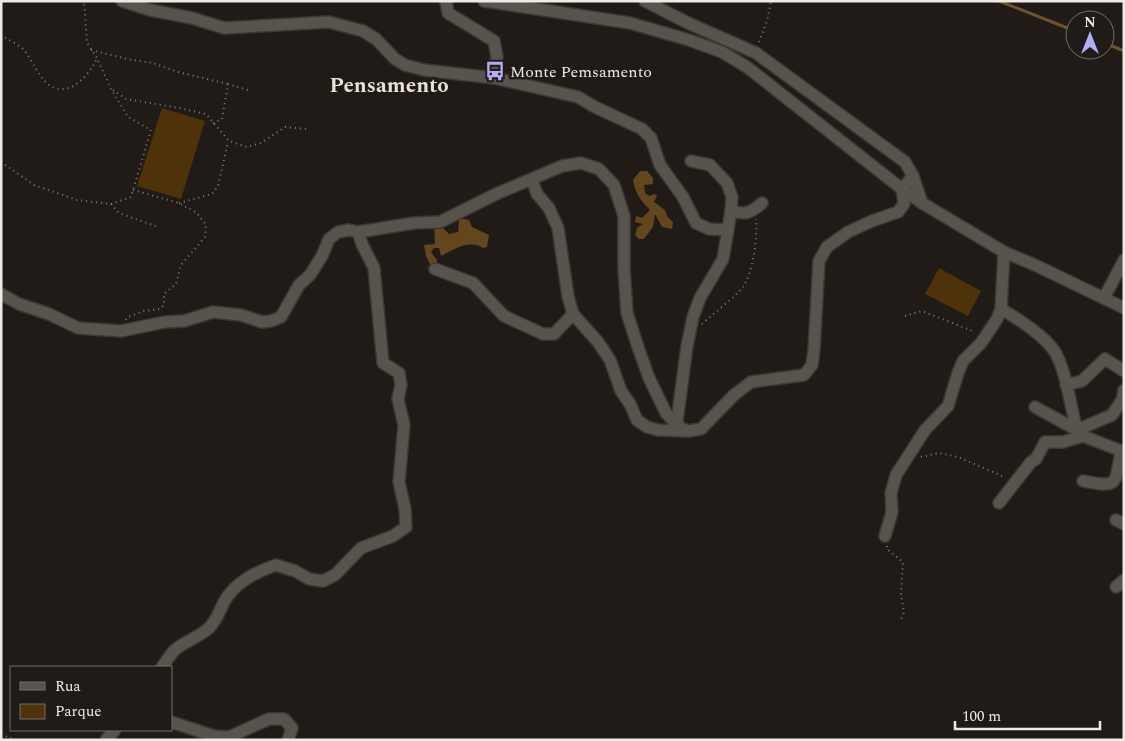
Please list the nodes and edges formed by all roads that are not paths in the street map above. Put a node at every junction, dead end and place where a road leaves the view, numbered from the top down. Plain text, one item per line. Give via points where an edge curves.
1 (122, 1) edge
2 (446, 1) edge
3 (484, 1) edge
4 (645, 1) edge
5 (491, 74) junction
6 (691, 161) dead end
7 (913, 176) junction
8 (532, 180) junction
9 (902, 189) junction
10 (922, 203) junction
11 (759, 206) road end
12 (732, 211) junction
13 (728, 230) junction
14 (358, 232) junction
15 (1004, 252) junction
16 (1124, 260) edge
17 (435, 269) dead end
18 (1, 294) edge
19 (1104, 298) junction
20 (1124, 308) edge
21 (1001, 309) junction
22 (573, 314) junction
23 (1124, 371) edge
24 (1066, 385) junction
25 (1124, 390) edge
26 (1035, 407) dead end
27 (684, 429) junction
28 (1080, 433) junction
29 (1122, 452) edge
30 (1083, 481) dead end
31 (999, 503) dead end
32 (885, 536) road end
33 (163, 666) edge
34 (172, 722) edge
35 (288, 740) edge

1 - 5 street via 224,28 329,22 363,31 406,66
2 - 5 street via 448,14 494,41 497,57
3 - 9 street via 630,24 722,52 754,72
4 - 7 street via 688,24 756,53 905,162
5 - 13 street via 578,97 642,129 651,138 660,165 683,197 696,223 709,229
6 - 12 street via 710,165 727,183
7 - 9 street
7 - 10 street
8 - 14 street via 440,222
8 - 22 street via 558,228
8 - 27 street via 562,166 581,163 599,169 614,184 624,216 627,313 649,378 666,414
9 - 10 street
9 - 27 street via 904,204 898,212 848,232 827,247 819,261 814,350 812,365 804,375 751,382 701,429
10 - 15 street
11 - 12 street via 751,213
12 - 13 street
13 - 27 street via 723,259 700,298 689,335 677,420
14 - 18 street via 338,232 329,239 322,256 299,285 281,317 271,321 213,312 184,321 121,331 78,328
14 - 33 street via 374,268 383,363 399,373 401,385 398,399 404,425 399,482 406,527 393,536 361,548 335,575 324,581 309,579 276,565 252,575 236,586 208,630 176,649
15 - 19 street
15 - 21 street
16 - 19 street
17 - 22 street via 473,284 504,316 543,334 554,334
19 - 20 street
21 - 24 street via 1024,323 1054,350
21 - 32 street via 990,330 963,360 948,406 925,430 896,475 891,493 892,512
22 - 27 street via 610,360 621,391 637,420 658,430
23 - 24 street via 1105,359 1082,381
24 - 28 street
25 - 28 street via 1122,400 1112,415
26 - 28 street
28 - 29 street
28 - 31 street via 1063,442 1045,442 1036,459
29 - 30 street via 1113,482 1107,486
34 - 35 street via 214,736 229,737 269,719 284,719 292,728

